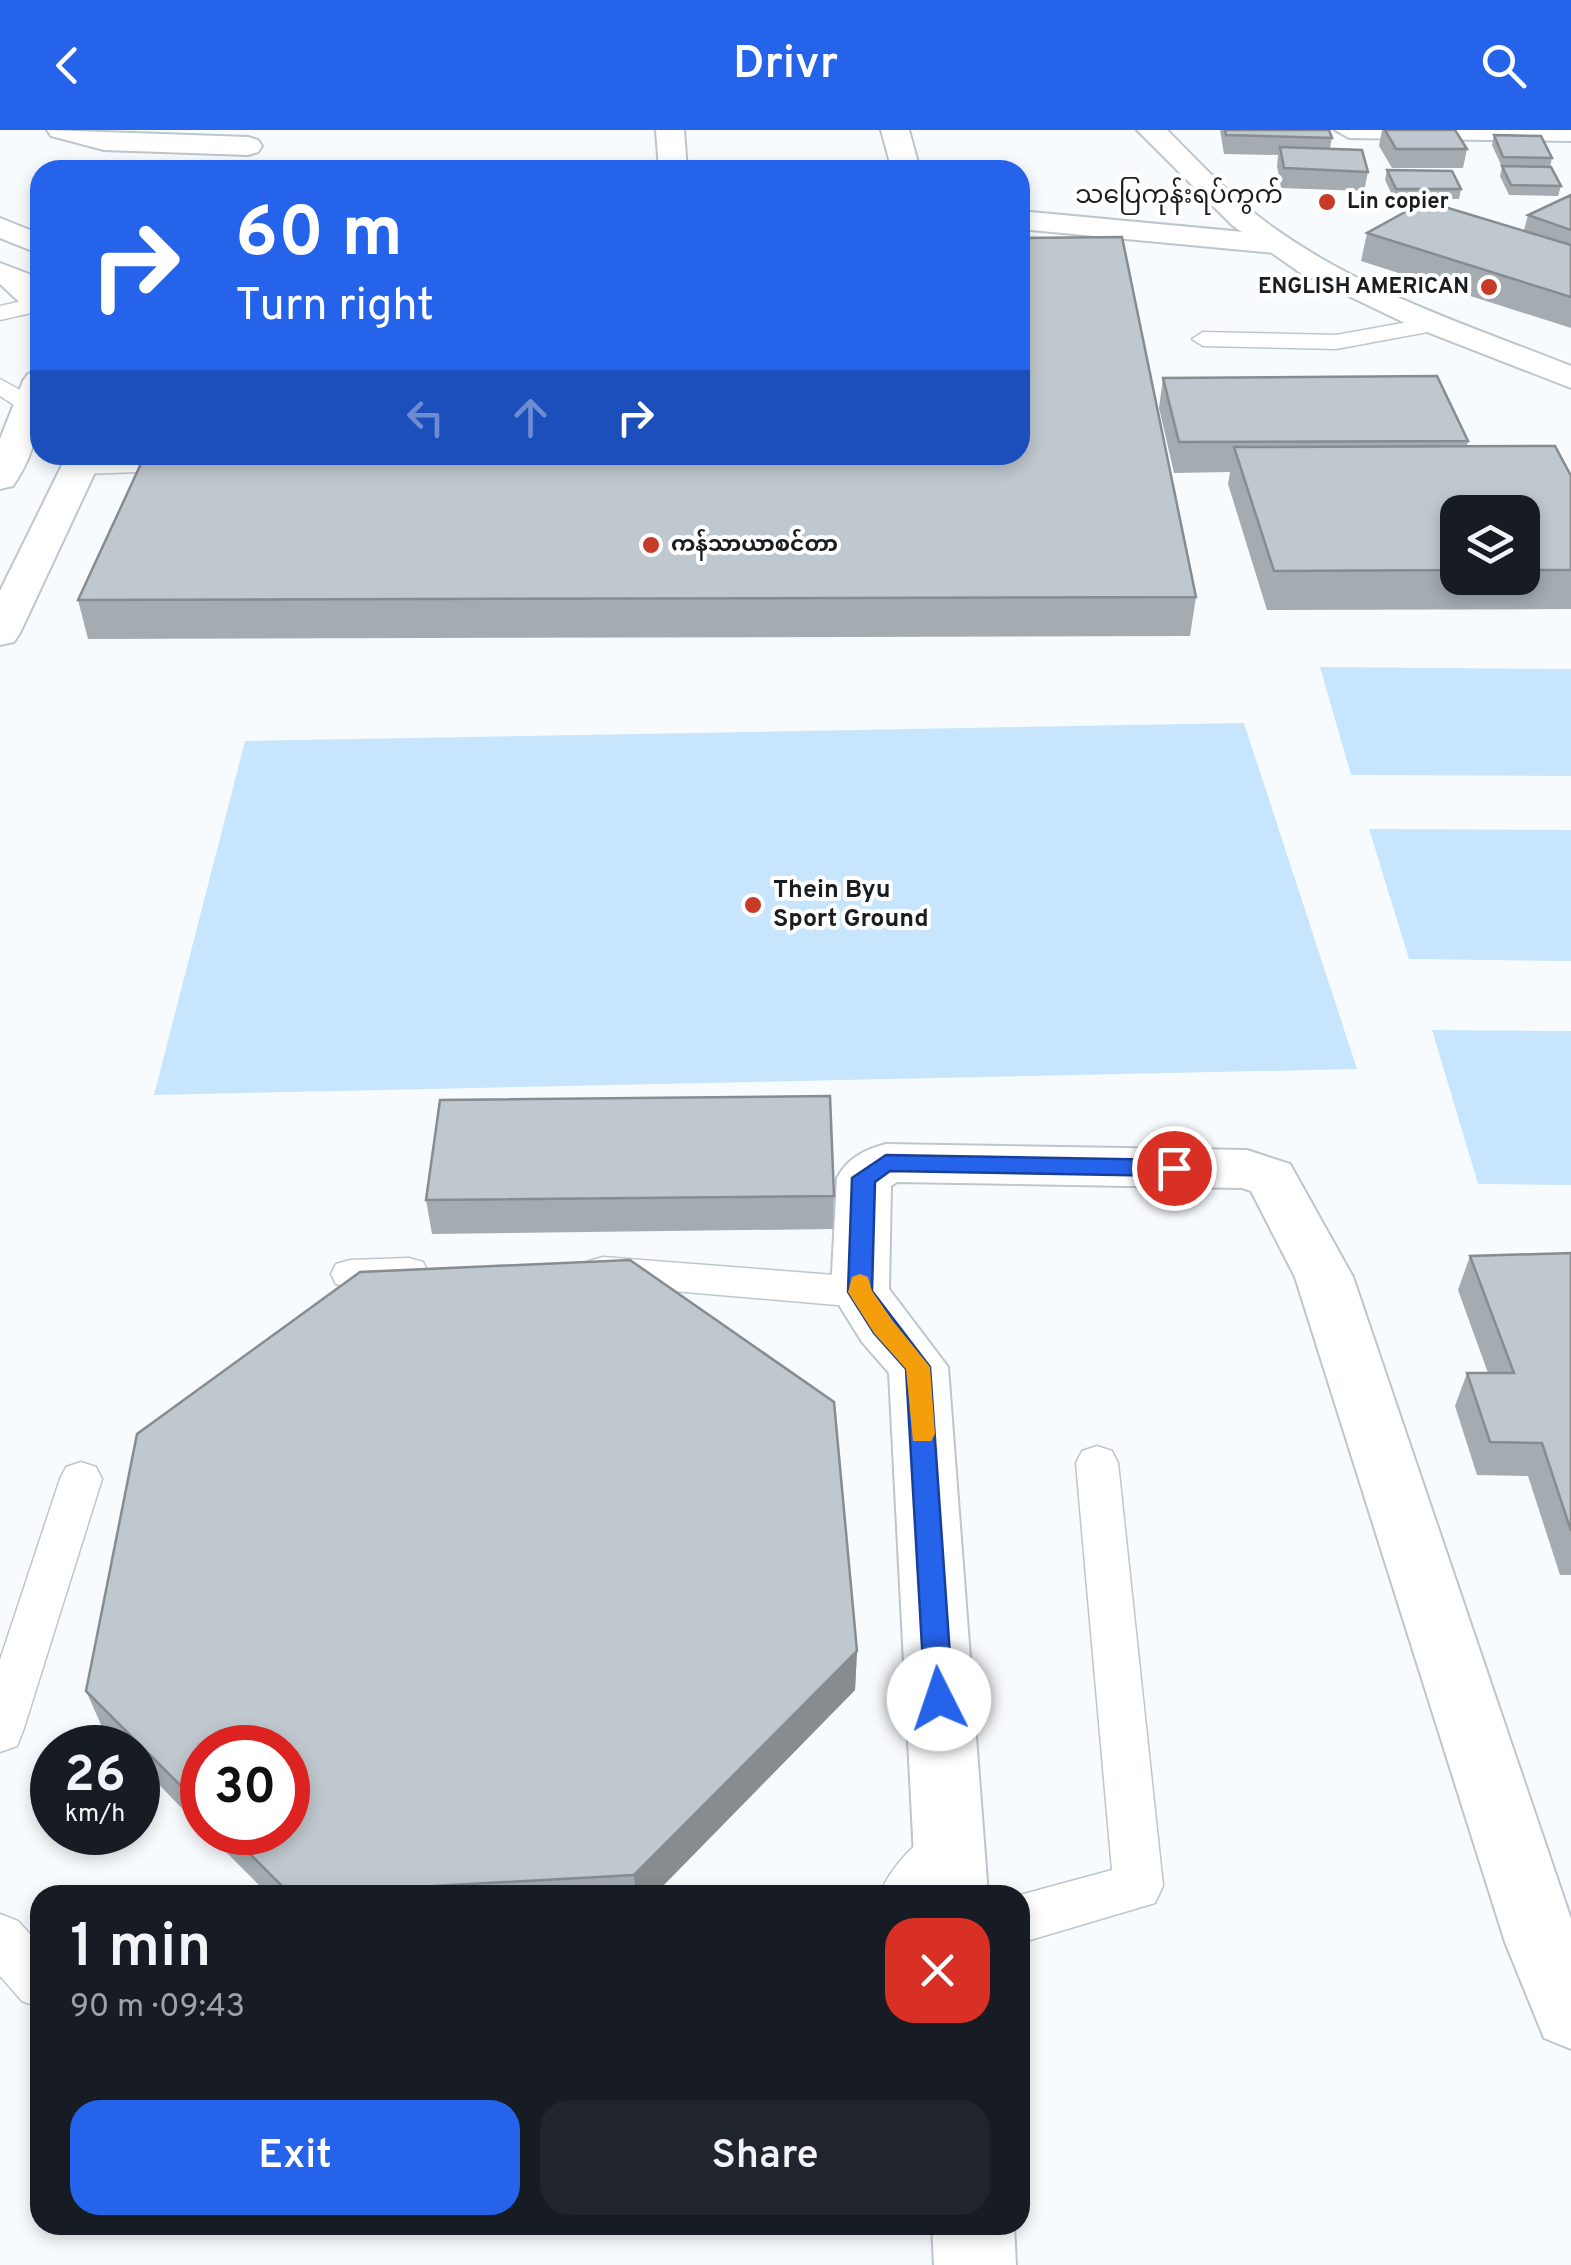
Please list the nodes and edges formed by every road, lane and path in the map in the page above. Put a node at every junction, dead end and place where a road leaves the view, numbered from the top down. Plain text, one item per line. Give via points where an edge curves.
1 (61, 130) edge
2 (670, 130) edge
3 (894, 130) edge
4 (1151, 130) edge
5 (1350, 130) edge
6 (1571, 133) edge
7 (248, 149) edge
8 (672, 160) edge
9 (903, 160) edge
10 (1030, 221) edge
11 (0, 226) edge
12 (30, 231) edge
13 (30, 240) edge
14 (1276, 244) junction
15 (0, 272) edge
16 (30, 294) edge
17 (30, 306) edge
18 (0, 313) edge
19 (1436, 324) junction
20 (1203, 339) dead end
21 (1571, 378) edge
22 (0, 386) edge
23 (30, 392) edge
24 (30, 410) edge
25 (81, 465) edge
26 (211, 465) edge
27 (0, 478) edge
28 (192, 498) edge
29 (0, 633) edge
30 (576, 1269) edge
31 (444, 1272) edge
32 (350, 1274) edge
33 (860, 1292) junction
34 (1096, 1463) dead end
35 (81, 1479) dead end
36 (0, 1731) edge
37 (950, 1871) edge
38 (923, 1885) edge
39 (1030, 1915) edge
40 (0, 1938) edge
41 (30, 1972) edge
42 (1571, 2012) edge
43 (973, 2235) edge
44 (975, 2265) edge

1 - 7 street via 121,143
2 - 8 street
3 - 9 street
4 - 14 street
5 - 6 street
10 - 14 street
11 - 12 street
11 - 13 street
14 - 19 street via 1344,284
15 - 16 street
17 - 18 lane
19 - 20 lane via 1336,342
19 - 21 street
22 - 23 lane
24 - 27 street
25 - 29 street
26 - 28 lane
30 - 33 lane
31 - 32 lane
33 - 37 street via 918,1367
33 - 42 street via 864,1178 886,1163 1246,1170 1272,1178 1324,1277 1542,1942
34 - 39 lane via 1138,1886
35 - 36 lane
37 - 38 lane
40 - 41 lane
43 - 44 street

